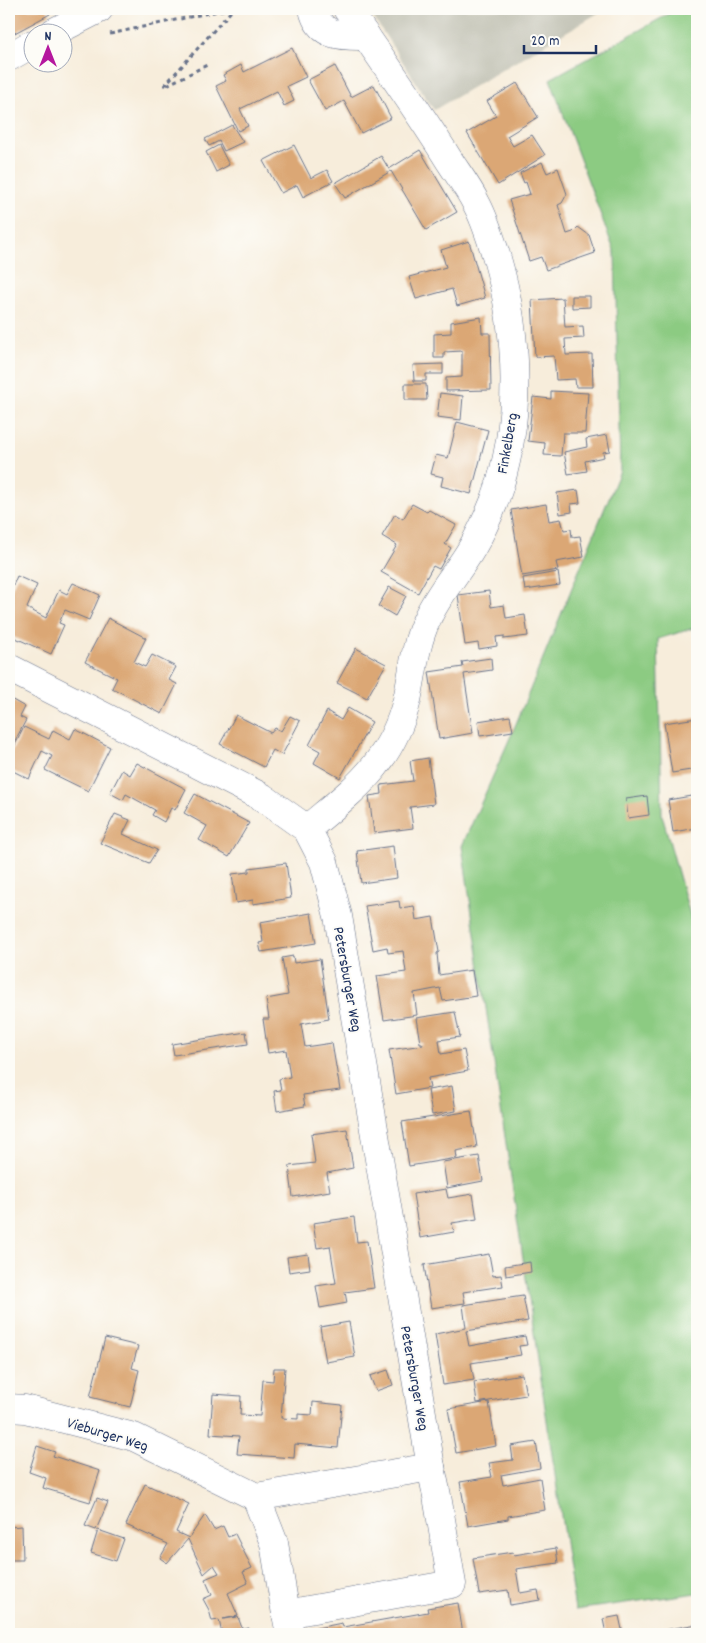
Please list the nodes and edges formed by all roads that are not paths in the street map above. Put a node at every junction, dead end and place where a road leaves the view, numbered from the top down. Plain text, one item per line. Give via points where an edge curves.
1 (99, 9) edge
2 (317, 9) edge
3 (348, 9) edge
4 (72, 23) edge
5 (366, 36) junction
6 (22, 50) edge
7 (9, 57) edge
8 (9, 668) edge
9 (307, 829) junction
10 (9, 1408) edge
11 (431, 1468) junction
12 (256, 1497) junction
13 (288, 1624) edge

1 - 4 street
2 - 5 street via 314,13 317,22 330,34
3 - 5 street, Finkelberg
5 - 9 street, Finkelberg via 476,202 489,231 506,288 513,334 513,412 494,502 473,546 427,618 418,643 400,725 387,751 363,782
6 - 7 street
8 - 9 street, Petersburger Weg via 262,797
9 - 11 street, Petersburger Weg via 324,862 338,916
10 - 12 street, Vieburger Weg via 25,1409 134,1437
11 - 12 street
11 - 13 street, Petersburger Weg via 452,1584
12 - 13 street, Petersburger Weg via 274,1544

